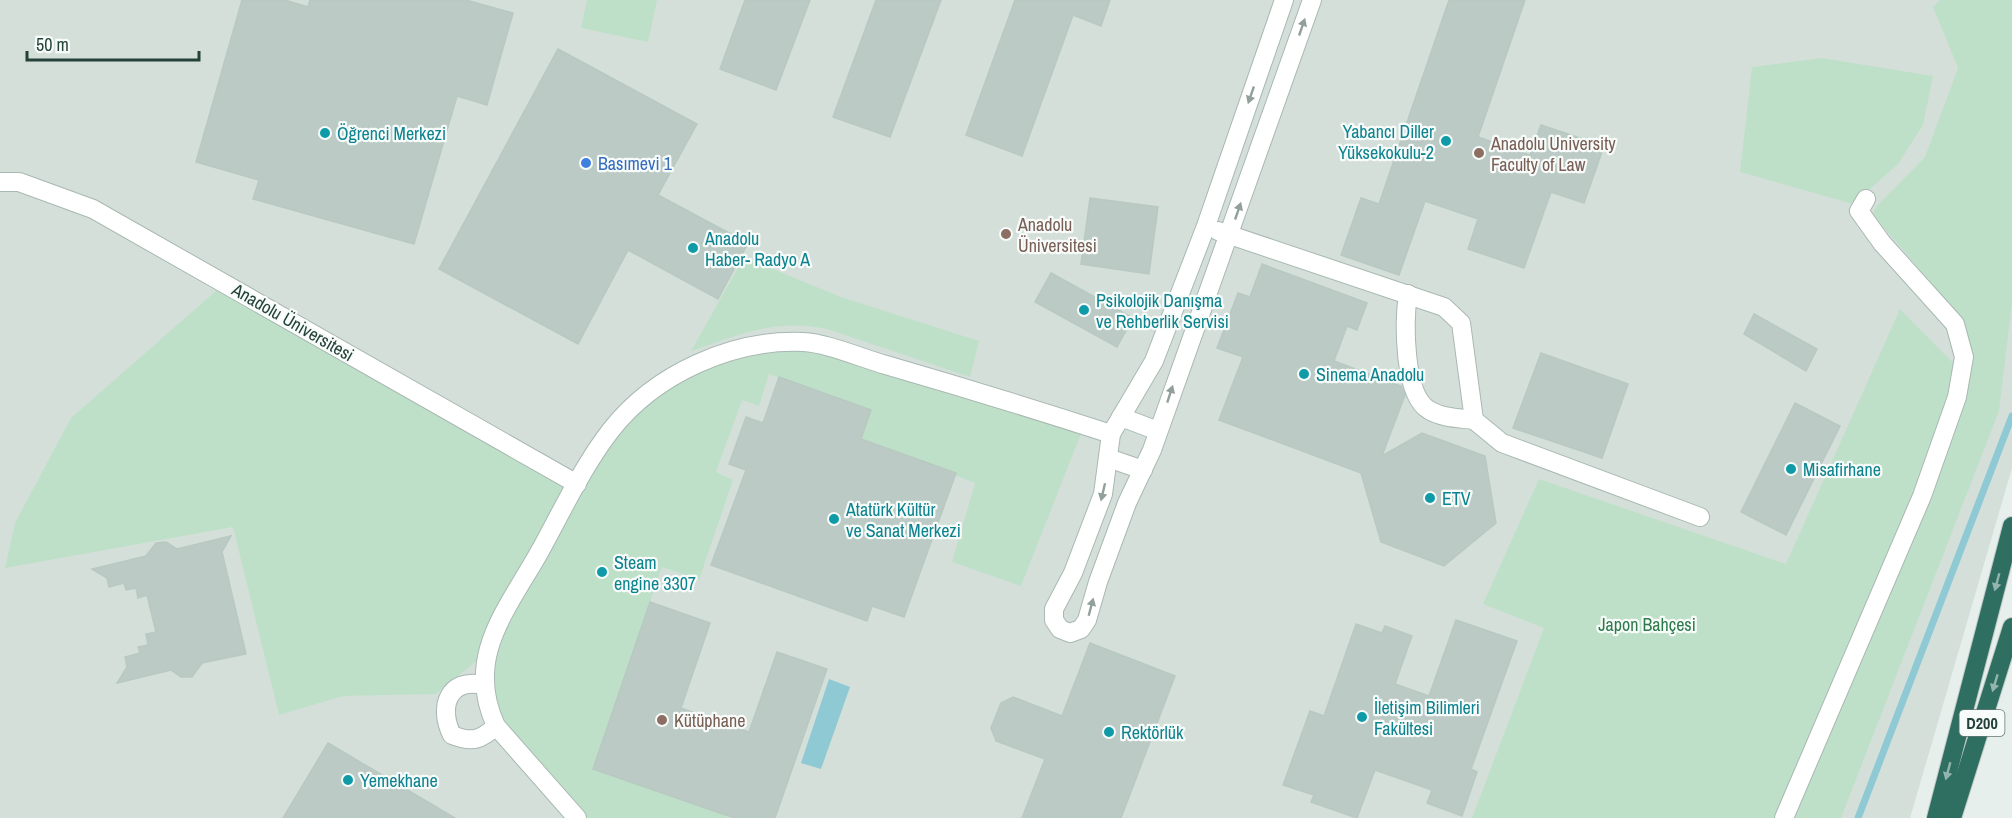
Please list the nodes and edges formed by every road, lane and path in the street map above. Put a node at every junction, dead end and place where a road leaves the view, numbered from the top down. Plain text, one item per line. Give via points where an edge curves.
1 (1284, 0) edge
2 (1312, 0) edge
3 (0, 182) edge
4 (1866, 199) dead end
5 (1206, 226) junction
6 (1230, 236) junction
7 (1408, 294) junction
8 (1121, 417) junction
9 (1474, 420) junction
10 (1158, 431) junction
11 (1111, 435) junction
12 (1108, 458) junction
13 (1143, 470) junction
14 (577, 484) junction
15 (1700, 517) dead end
16 (2012, 526) edge
17 (2012, 627) edge
18 (475, 684) junction
19 (496, 726) junction
20 (576, 818) edge
21 (1784, 818) edge
22 (1936, 818) edge
23 (1952, 818) edge

1 -> 5 street
6 -> 2 street
3 - 14 street, Anadolu Üniversitesi via 19,182 93,209
4 - 21 street via 1859,212 1955,324 1964,357 1957,397 1922,496
5 - 6 street
5 - 8 street via 1154,361
6 - 7 street
10 -> 6 street
7 - 9 street via 1444,307 1461,323
7 - 9 street via 1408,359 1417,398 1427,410
8 - 10 street
8 - 11 street
9 - 15 street via 1502,444
10 - 13 street
11 - 12 street
11 - 14 street via 975,390 805,342 774,343 712,358 657,387 611,430
12 - 13 street
12 -> 13 street via 1103,494 1073,573 1054,609 1054,620 1060,629 1070,633 1081,629 1087,620
14 - 18 street via 494,634
16 -> 22 highway
17 -> 23 highway, D200
18 - 19 street
18 - 19 street via 456,688 446,702 444,720 452,735 468,741 483,738
19 - 20 street

